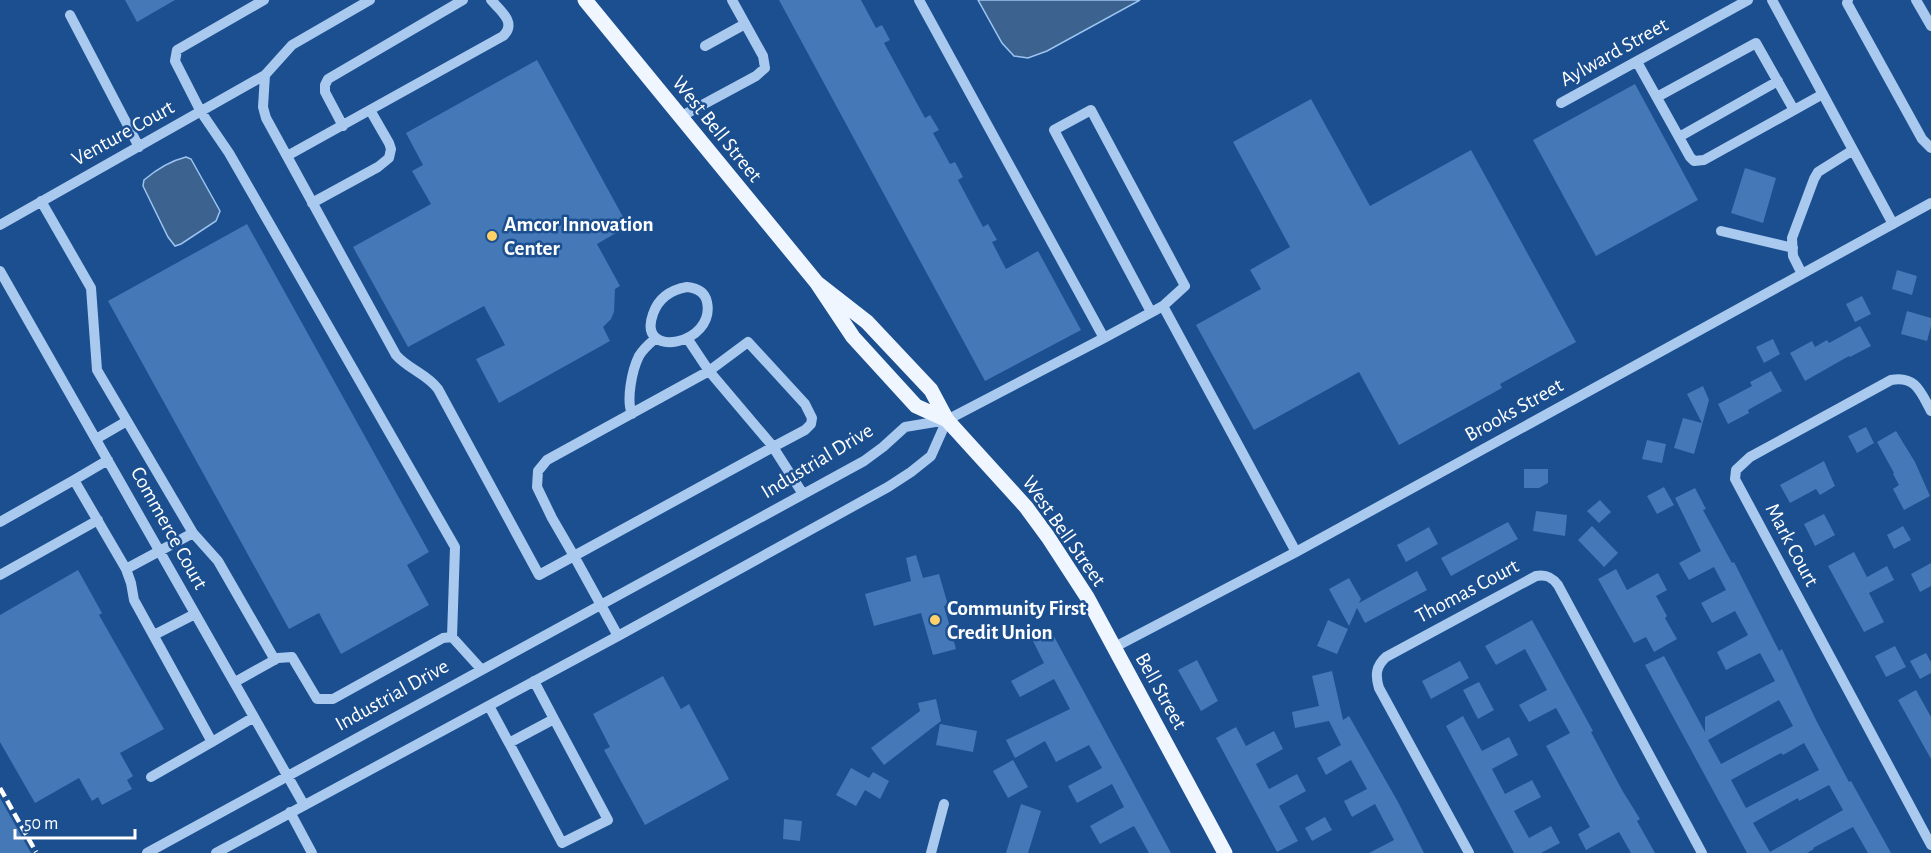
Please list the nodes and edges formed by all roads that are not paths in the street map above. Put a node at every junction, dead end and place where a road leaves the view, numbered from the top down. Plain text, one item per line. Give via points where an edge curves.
1 (264, 0) edge
2 (370, 0) edge
3 (463, 0) edge
4 (491, 0) edge
5 (585, 0) edge
6 (732, 0) edge
7 (919, 0) edge
8 (1748, 0) edge
9 (1772, 0) edge
10 (1848, 0) edge
11 (1917, 0) edge
12 (70, 15) dead end
13 (745, 24) junction
14 (1931, 26) edge
15 (705, 46) dead end
16 (1637, 62) junction
17 (265, 75) junction
18 (1778, 81) junction
19 (1823, 94) junction
20 (1657, 97) junction
21 (1561, 104) dead end
22 (370, 110) junction
23 (1794, 110) junction
24 (201, 112) junction
25 (680, 117) junction
26 (343, 126) junction
27 (1679, 137) junction
28 (139, 147) junction
29 (1931, 148) edge
30 (1853, 150) junction
31 (287, 156) junction
32 (41, 201) junction
33 (312, 203) junction
34 (1931, 203) edge
35 (1893, 224) junction
36 (0, 225) edge
37 (1721, 231) dead end
38 (1793, 248) junction
39 (0, 271) edge
40 (1802, 274) junction
41 (817, 283) junction
42 (1163, 306) junction
43 (1151, 312) junction
44 (656, 338) junction
45 (687, 338) junction
46 (1104, 338) junction
47 (710, 371) junction
48 (1931, 411) edge
49 (632, 414) junction
50 (947, 420) junction
51 (127, 421) junction
52 (96, 439) junction
53 (773, 447) junction
54 (108, 460) junction
55 (74, 480) junction
56 (803, 494) junction
57 (98, 520) junction
58 (0, 522) edge
59 (193, 533) junction
60 (160, 551) junction
61 (1296, 552) junction
62 (574, 556) junction
63 (126, 569) junction
64 (0, 575) edge
65 (601, 604) junction
66 (195, 614) junction
67 (154, 635) junction
68 (618, 636) junction
69 (452, 637) junction
70 (1113, 648) junction
71 (275, 660) junction
72 (481, 669) junction
73 (534, 681) junction
74 (235, 682) junction
75 (489, 706) junction
76 (254, 717) junction
77 (554, 719) junction
78 (213, 742) junction
79 (509, 743) junction
80 (286, 775) junction
81 (151, 777) dead end
82 (944, 804) dead end
83 (304, 805) junction
84 (290, 812) junction
85 (1931, 845) edge
86 (147, 853) edge
87 (216, 853) edge
88 (312, 853) edge
89 (931, 853) edge
90 (1225, 853) edge
91 (1469, 853) edge
92 (1702, 853) edge

1 - 24 street via 177,50 175,61
2 - 17 street, Venture Court via 306,35
3 - 26 street via 328,79 325,92
4 - 22 street via 506,17 507,32
5 - 25 main road, West Bell Street
6 - 13 street
7 - 46 street
8 - 16 street, Aylward Street
9 - 19 street
10 - 29 street via 1922,140
11 - 14 street
12 - 28 street
13 - 15 street
13 - 25 street via 763,56 765,68
16 - 20 street
16 - 21 street, Aylward Street
17 - 24 street, Venture Court
17 - 31 street via 263,107
18 - 20 street via 1756,43
18 - 23 street
18 - 27 street
19 - 23 street
19 - 30 street
20 - 27 street
22 - 26 street
22 - 33 street via 389,143 389,158
23 - 27 street via 1704,160 1690,157
24 - 28 street, Venture Court
24 - 69 street via 229,153 455,547
25 - 41 main road, West Bell Street
26 - 31 street
28 - 32 street, Venture Court
30 - 35 street
30 - 38 street via 1818,172 1792,238
31 - 33 street
32 - 36 street, Venture Court
32 - 51 street via 91,288 97,370
33 - 62 street via 396,355 438,389 539,575
34 - 35 street, Brooks Street
35 - 40 street, Brooks Street
37 - 38 street
38 - 40 street
39 - 52 street, Commerce Court
40 - 61 street, Brooks Street
41 - 50 main road, West Bell Street via 867,322 931,390
41 - 50 main road, West Bell Street via 853,337 916,406
42 - 43 street, Industrial Drive
42 - 43 street, Industrial Drive via 1185,286 1091,110 1054,130
42 - 61 street
43 - 46 street, Industrial Drive
44 - 45 street via 669,343
44 - 45 street via 650,325 658,303 675,290 687,287 706,297 708,312 703,324
44 - 49 street via 640,354 636,365 628,401
45 - 47 street
46 - 50 street, Industrial Drive
47 - 49 street
47 - 53 street
47 - 53 street via 748,342 805,404 811,424
48 - 85 street, Mark Court via 1910,381 1891,380 1750,457 1736,470 1735,479
49 - 62 street via 547,460 538,471 537,487
50 - 56 street, Industrial Drive via 905,427 864,461
50 - 68 street via 931,456 911,472
50 - 70 main road, West Bell Street via 1048,537 1087,597
51 - 52 street
51 - 59 street
52 - 54 street, Commerce Court
53 - 56 street
53 - 62 street
54 - 55 street
54 - 60 street, Commerce Court
55 - 57 street
55 - 58 street
56 - 65 street, Industrial Drive
57 - 63 street
57 - 64 street
59 - 60 street
59 - 71 street via 218,561
60 - 63 street
60 - 66 street, Commerce Court
61 - 70 street, Brooks Street
62 - 65 street
63 - 67 street via 134,600
65 - 68 street
65 - 72 street, Industrial Drive
66 - 67 street
66 - 74 street, Commerce Court
67 - 78 street
68 - 73 street
69 - 71 street via 443,638 333,699 317,699 292,657
69 - 72 street
70 - 90 main road, Bell Street
71 - 74 street
72 - 80 street, Industrial Drive
73 - 75 street
73 - 77 street
74 - 76 street, Commerce Court
75 - 79 street
75 - 83 street
76 - 78 street
76 - 80 street, Commerce Court
77 - 79 street
77 - 79 street via 608,820 562,843
78 - 81 street
80 - 83 street, Commerce Court
80 - 86 street, Industrial Drive
82 - 89 street
83 - 84 street
84 - 87 street
84 - 88 street
91 - 92 street, Thomas Court via 1379,688 1379,663 1543,574 1558,585

